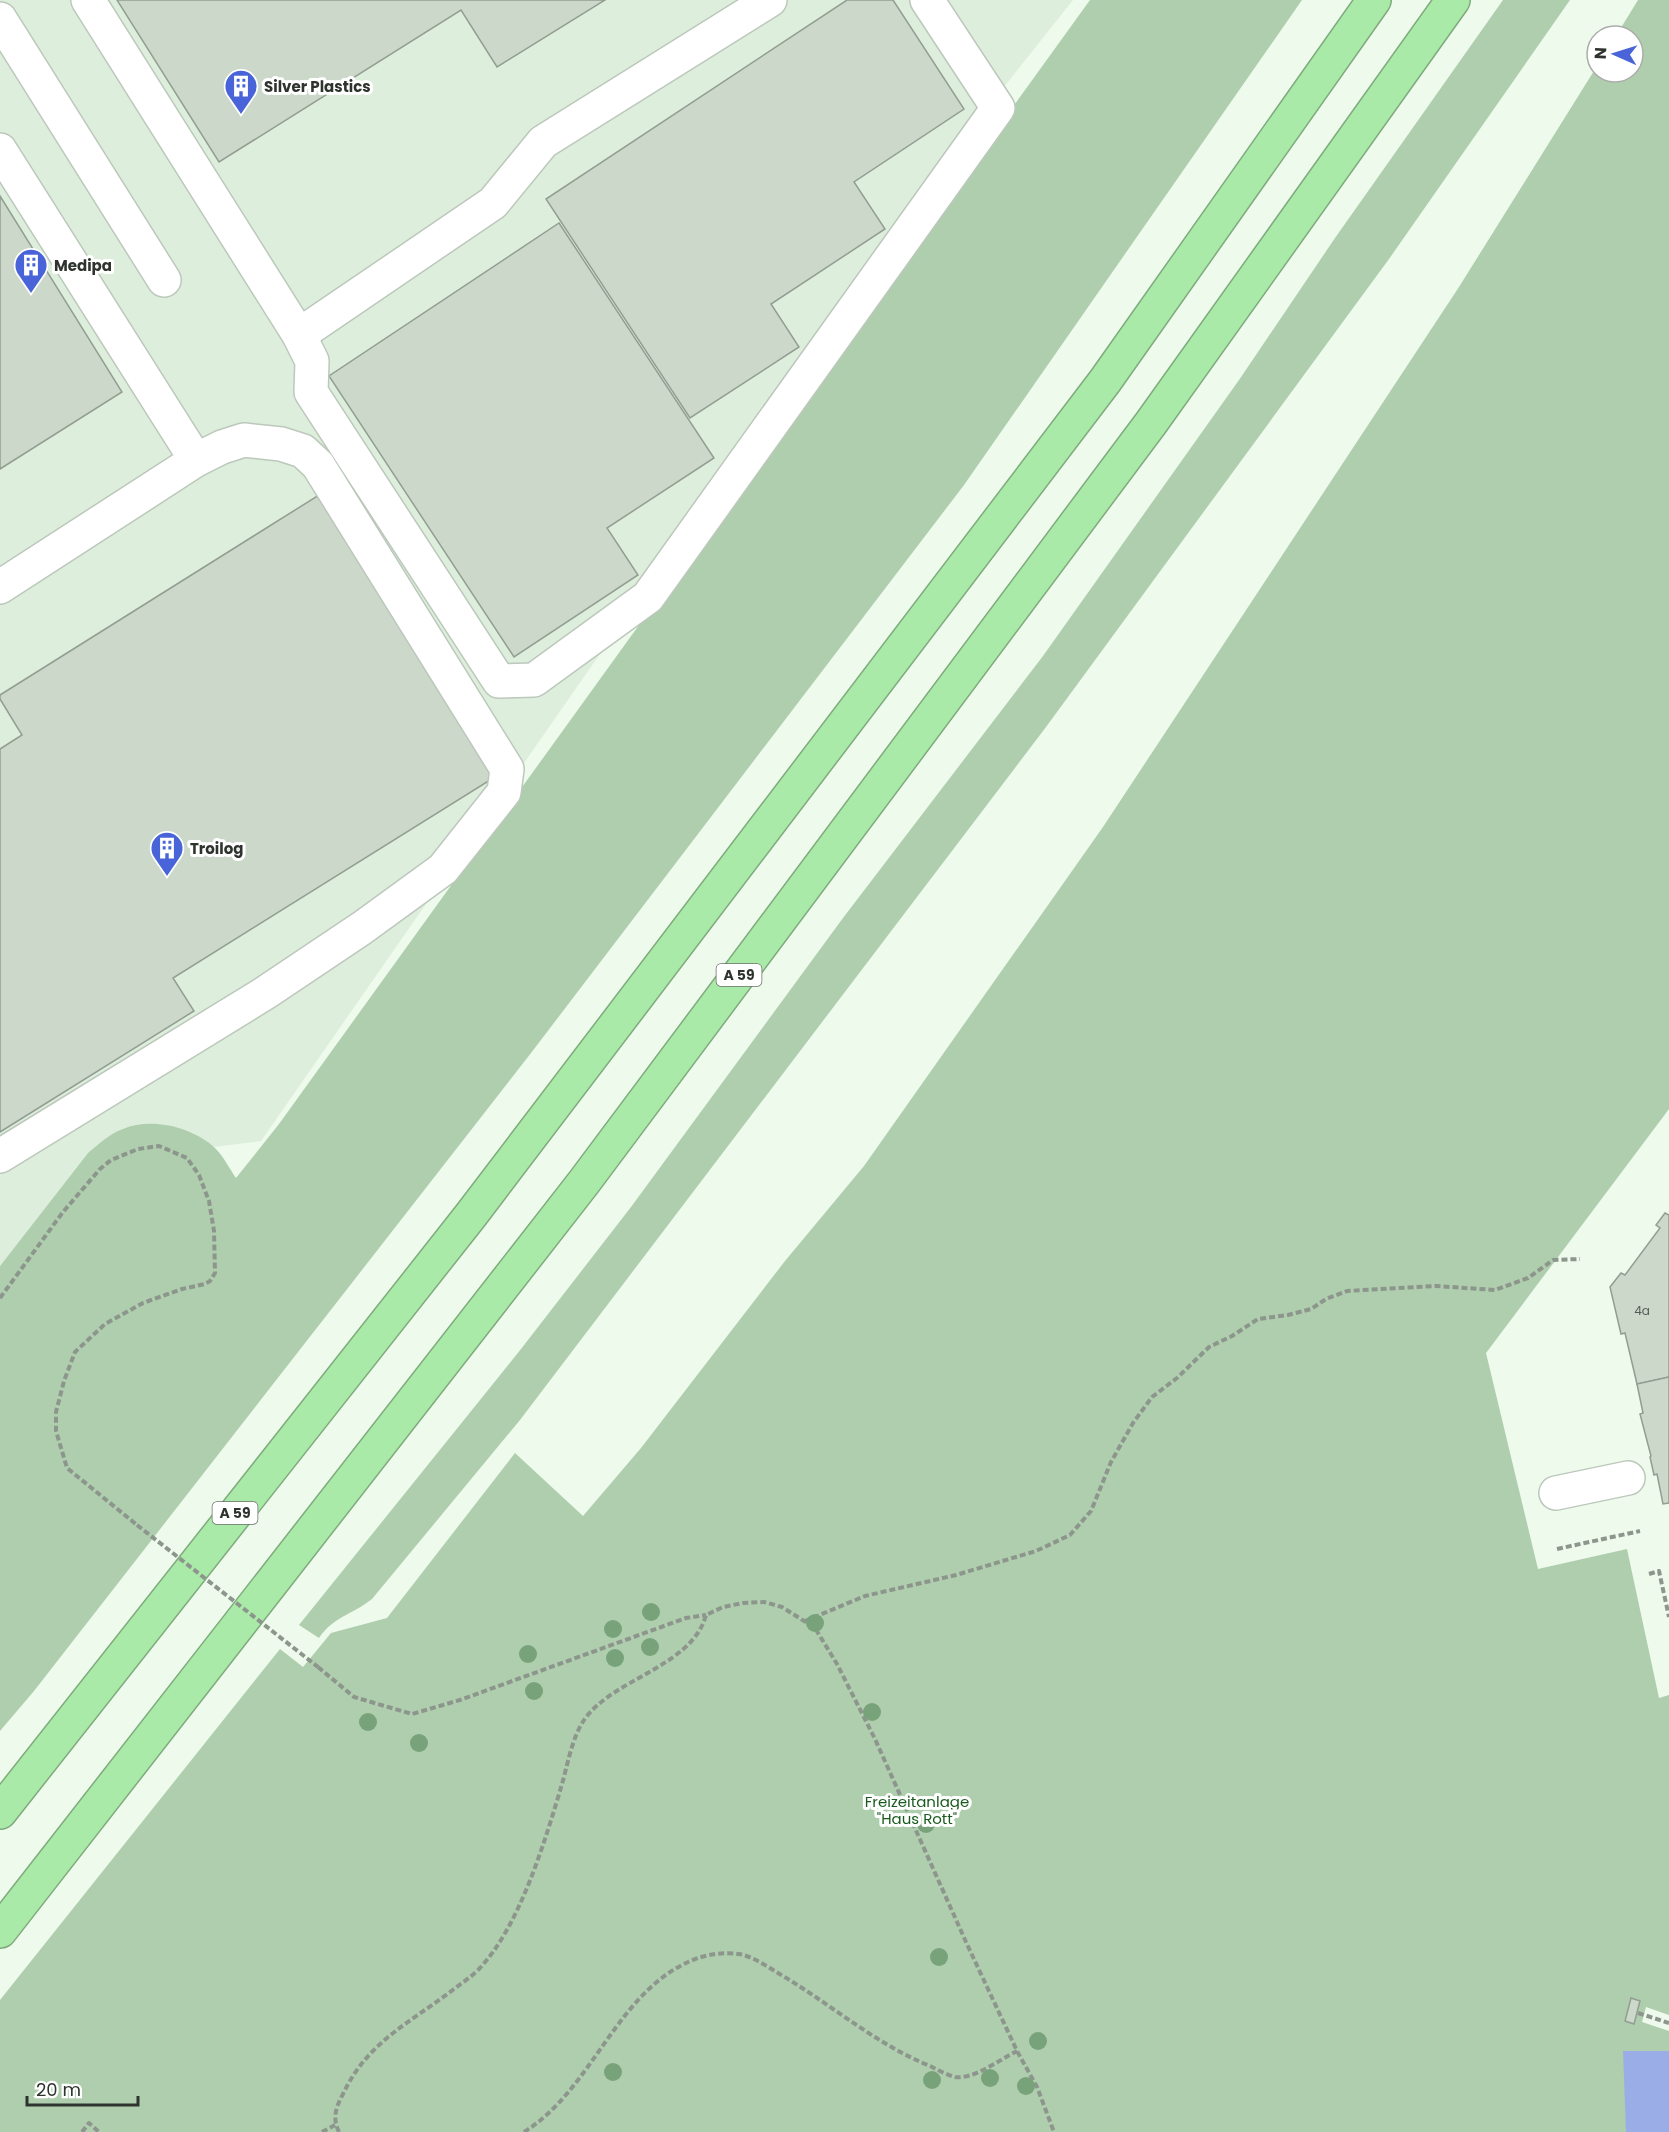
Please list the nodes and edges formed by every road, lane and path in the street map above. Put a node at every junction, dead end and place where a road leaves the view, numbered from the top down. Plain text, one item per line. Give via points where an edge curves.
1 (88, 0) edge
2 (770, 0) edge
3 (927, 0) edge
4 (1374, 0) edge
5 (1453, 0) edge
6 (0, 19) edge
7 (0, 150) edge
8 (164, 280) dead end
9 (299, 335) junction
10 (196, 460) junction
11 (0, 587) edge
12 (0, 1156) edge
13 (1580, 1259) dead end
14 (0, 1298) edge
15 (1628, 1478) dead end
16 (1556, 1493) dead end
17 (1640, 1531) dead end
18 (1557, 1549) dead end
19 (1649, 1574) dead end
20 (706, 1615) junction
21 (1669, 1617) edge
22 (805, 1621) junction
23 (0, 1812) edge
24 (0, 1931) edge
25 (1638, 2013) dead end
26 (1669, 2023) edge
27 (1017, 2050) junction
28 (335, 2125) junction
29 (81, 2132) edge
30 (99, 2132) edge
31 (322, 2132) edge
32 (339, 2132) edge
33 (524, 2132) edge
34 (1054, 2132) edge

1 - 9 lane
2 - 9 lane via 543,142 493,204
3 - 9 lane via 998,108 648,597 534,680 499,681 311,392 312,361
4 - 23 highway, A 59 via 1105,381 471,1215
5 - 24 highway, A 59 via 1151,423 584,1182
6 - 8 lane
7 - 10 lane
10 - 11 lane
10 - 12 lane via 244,440 303,450 318,465 507,769 504,792 443,869 362,928 265,993
13 - 22 path via 1553,1260 1528,1278 1495,1290 1436,1286 1347,1291 1311,1309 1258,1319 1209,1347 1152,1397 1111,1462 1091,1511 1070,1535 1026,1554 956,1575 866,1596
14 - 20 path, bridge via 63,1212 111,1160 159,1146 187,1158 199,1175 211,1211 215,1273 205,1284 143,1303 105,1324 75,1352 56,1412 60,1451 67,1468 354,1697 412,1714 686,1618
15 - 16 lane
17 - 18 path
19 - 21 path via 1659,1571
20 - 22 path via 723,1606 764,1602 782,1607
20 - 28 path via 703,1627 668,1662 602,1700 584,1720 573,1743 534,1868 497,1949 477,1971 375,2047 345,2089 335,2110
22 - 27 path via 815,1628 837,1664 875,1738
25 - 26 path
27 - 33 path via 983,2070 956,2077 901,2053 755,1960 739,1954 713,1954 682,1964 639,1997 565,2096
27 - 34 path via 1037,2087
28 - 31 path
28 - 32 path
29 - 30 path via 89,2123

